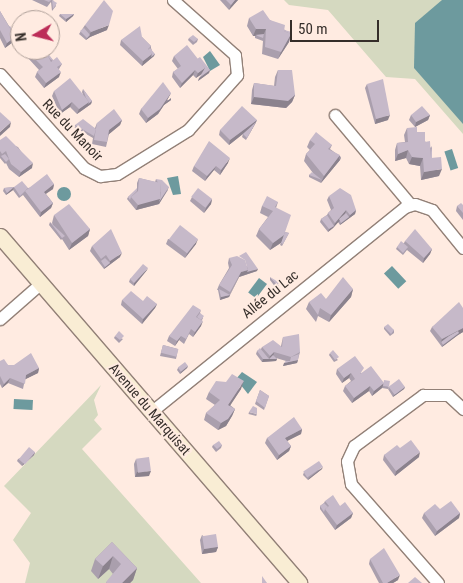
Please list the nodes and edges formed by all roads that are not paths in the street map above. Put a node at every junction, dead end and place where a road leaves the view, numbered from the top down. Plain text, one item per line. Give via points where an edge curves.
1 (173, 0) edge
2 (0, 74) edge
3 (335, 115) dead end
4 (410, 204) junction
5 (0, 236) edge
6 (463, 248) edge
7 (41, 283) junction
8 (0, 319) edge
9 (463, 409) edge
10 (152, 411) junction
11 (299, 583) edge
12 (438, 583) edge

1 - 2 street, Rue du Manoir via 229,47 238,63 237,75 188,130 117,174 100,176 84,168
3 - 4 street
4 - 6 street via 432,210
4 - 10 street, Allée du Lac
5 - 7 main road, Avenue du Marquisat
7 - 8 street
7 - 10 main road, Avenue du Marquisat
9 - 12 street via 448,395 423,395 354,446 347,461 351,484
10 - 11 main road, Avenue du Marquisat

